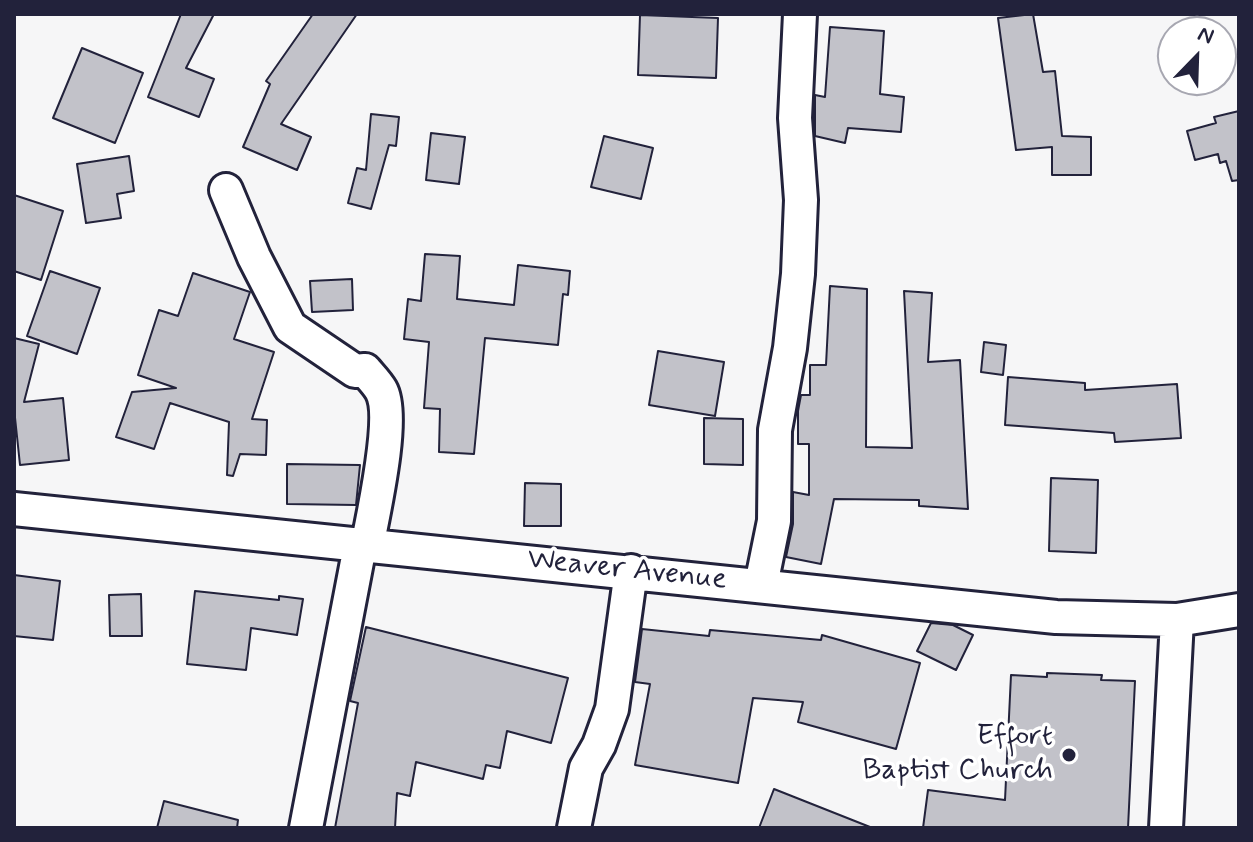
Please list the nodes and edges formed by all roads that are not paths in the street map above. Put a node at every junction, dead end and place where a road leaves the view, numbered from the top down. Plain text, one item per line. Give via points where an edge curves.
1 (800, 14) edge
2 (226, 190) dead end
3 (14, 509) edge
4 (363, 547) junction
5 (631, 571) junction
6 (761, 585) junction
7 (1239, 610) edge
8 (1177, 620) junction
9 (306, 828) edge
10 (574, 828) edge
11 (1166, 828) edge

1 - 6 street via 795,118 801,200 798,274 775,430 774,521
2 - 4 street via 290,327 355,371 365,370 383,392 382,460
3 - 4 street, Weaver Avenue
4 - 5 street, Weaver Avenue
4 - 9 street
5 - 6 street, Weaver Avenue
5 - 10 street via 612,709 586,768
6 - 8 street, Weaver Avenue via 1056,617
7 - 8 street, Weaver Avenue
8 - 11 street

